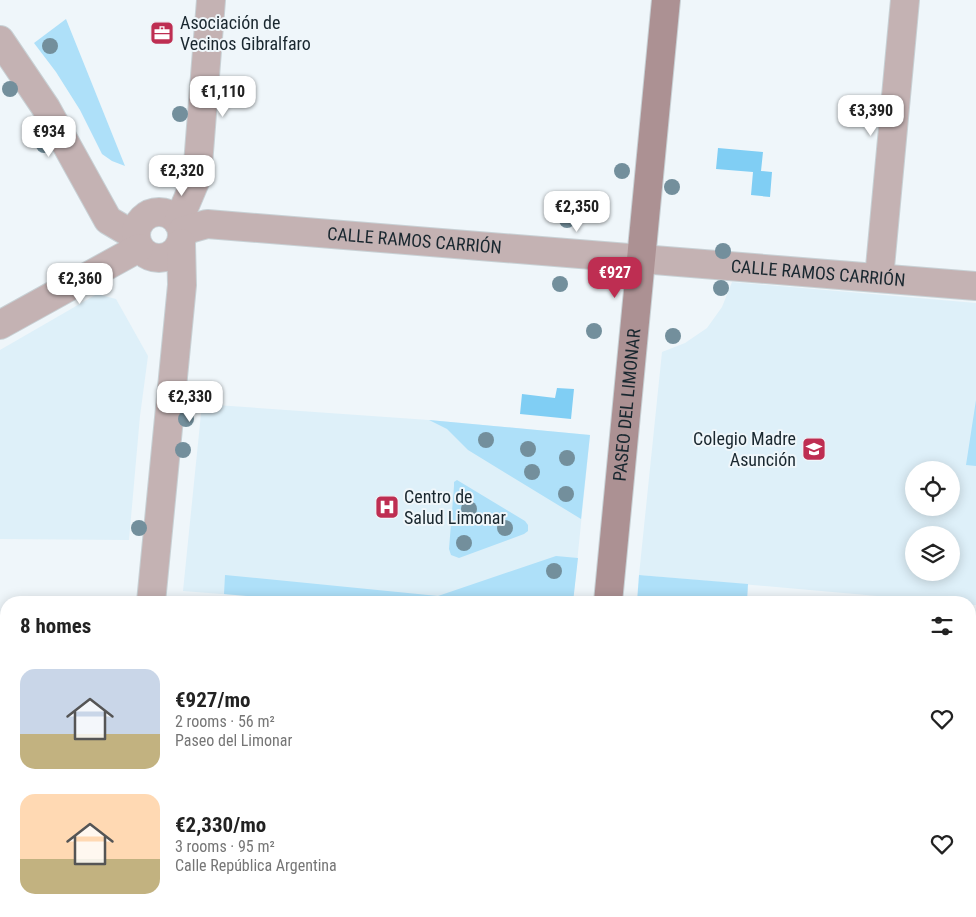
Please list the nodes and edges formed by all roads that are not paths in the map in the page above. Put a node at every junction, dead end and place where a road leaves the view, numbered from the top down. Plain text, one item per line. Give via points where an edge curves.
1 (211, 0) edge
2 (666, 0) edge
3 (905, 0) edge
4 (0, 40) edge
5 (181, 232) junction
6 (137, 242) junction
7 (640, 260) junction
8 (879, 278) junction
9 (976, 286) edge
10 (0, 325) edge
11 (152, 596) edge
12 (609, 596) edge

1 - 5 street via 197,177
2 - 7 main road, PASEO DEL LIMONAR
3 - 8 street
4 - 6 street via 46,108 108,220
5 - 6 street via 176,252 167,258 156,259 146,255
5 - 6 street via 171,215 151,213 137,226
5 - 7 street, CALLE RAMOS CARRIÓN via 207,224
5 - 11 street via 182,286
6 - 10 street
7 - 8 street, CALLE RAMOS CARRIÓN
7 - 12 main road, PASEO DEL LIMONAR
8 - 9 street, CALLE RAMOS CARRIÓN

